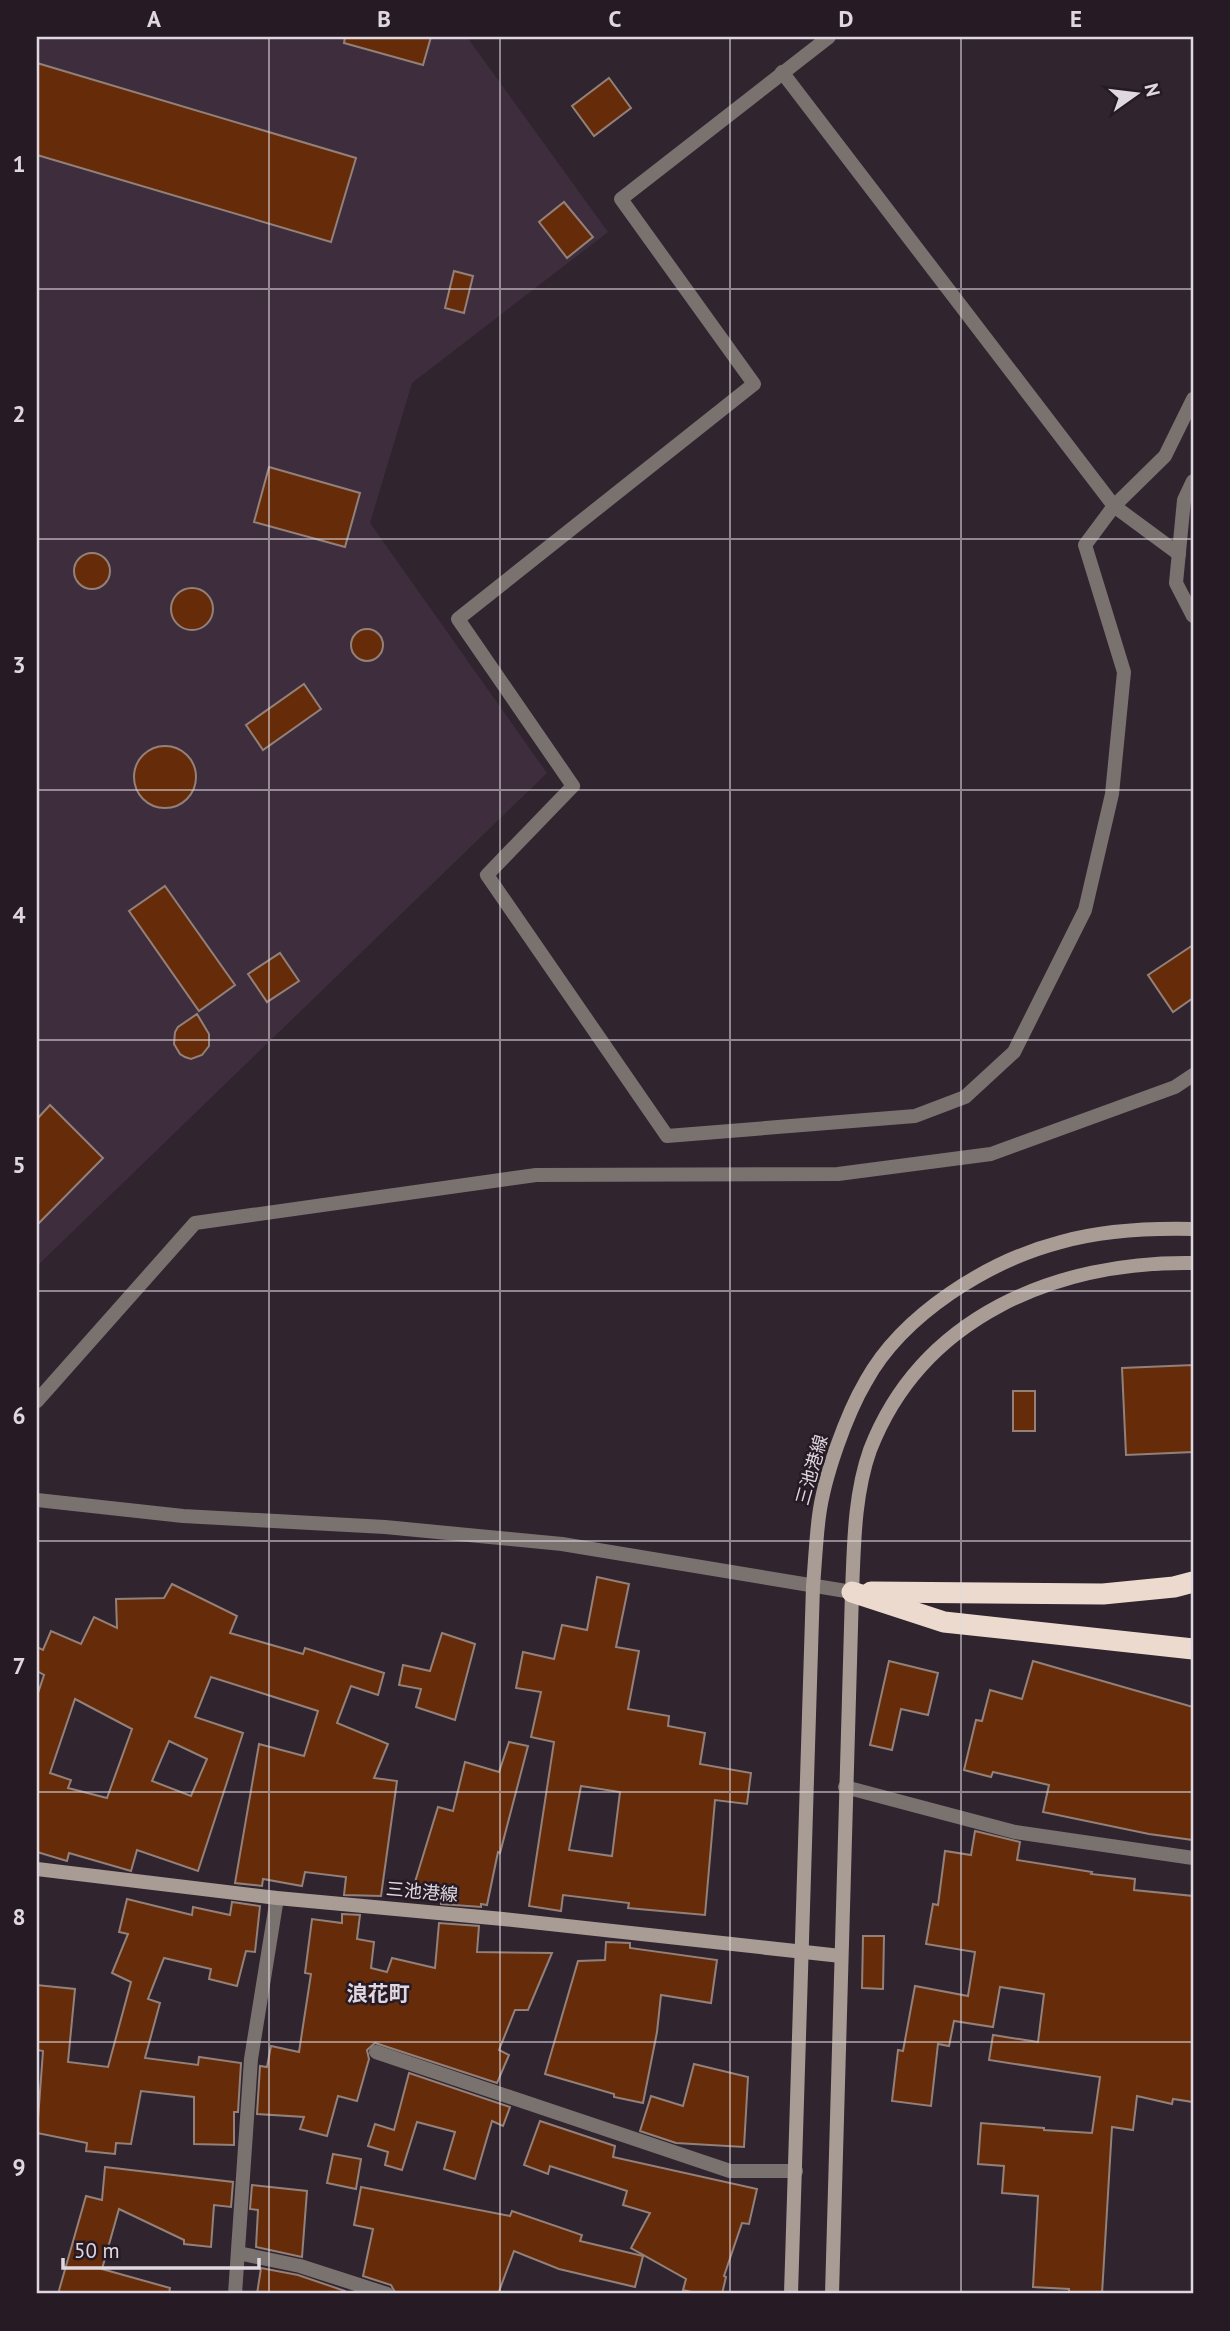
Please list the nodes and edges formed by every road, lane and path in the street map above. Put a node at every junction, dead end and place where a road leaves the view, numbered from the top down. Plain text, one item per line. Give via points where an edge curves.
1 (829, 37) edge
2 (782, 72) junction
3 (1193, 399) edge
4 (1193, 481) edge
5 (1114, 506) junction
6 (1179, 554) junction
7 (1193, 616) edge
8 (1193, 1075) edge
9 (1193, 1229) edge
10 (1193, 1264) edge
11 (37, 1401) edge
12 (37, 1500) edge
13 (1193, 1583) edge
14 (814, 1586) junction
15 (852, 1592) junction
16 (1193, 1649) edge
17 (845, 1787) junction
18 (1193, 1858) edge
19 (37, 1869) edge
20 (277, 1898) junction
21 (803, 1952) junction
22 (841, 1956) junction
23 (376, 2052) dead end
24 (796, 2171) junction
25 (238, 2253) junction
26 (234, 2294) edge
27 (387, 2294) edge
28 (792, 2294) edge
29 (832, 2294) edge

1 - 2 street
2 - 5 street
2 - 5 street via 621,199 754,384 458,619 573,786 487,875 667,1136 915,1116 965,1097 1014,1052 1085,910 1112,794 1124,672 1085,545
3 - 5 street via 1165,456
4 - 6 street via 1184,500
5 - 6 street
6 - 7 street via 1177,583
8 - 11 street via 1175,1087 991,1154 838,1174 536,1175 195,1223
9 - 14 main road, 三池港線 via 1118,1231 1060,1242 1006,1262 955,1290 908,1326 866,1380 837,1445 819,1514
10 - 15 main road via 1125,1267 1068,1278 1018,1295 968,1323 929,1356 895,1398 870,1452 856,1512
12 - 14 street via 183,1516 385,1527 562,1544
13 - 15 highway via 1103,1594
14 - 15 street
14 - 21 main road, 三池港線
15 - 16 highway via 944,1622
15 - 17 main road
17 - 18 street via 1015,1832
17 - 22 main road
19 - 20 main road, 三池港線
20 - 21 main road, 三池港線
20 - 25 street via 251,2059
21 - 22 main road, 三池港線
21 - 24 main road, 三池港線
22 - 29 main road
23 - 24 street via 730,2171
24 - 28 main road, 三池港線
25 - 26 street
25 - 27 street via 300,2266

